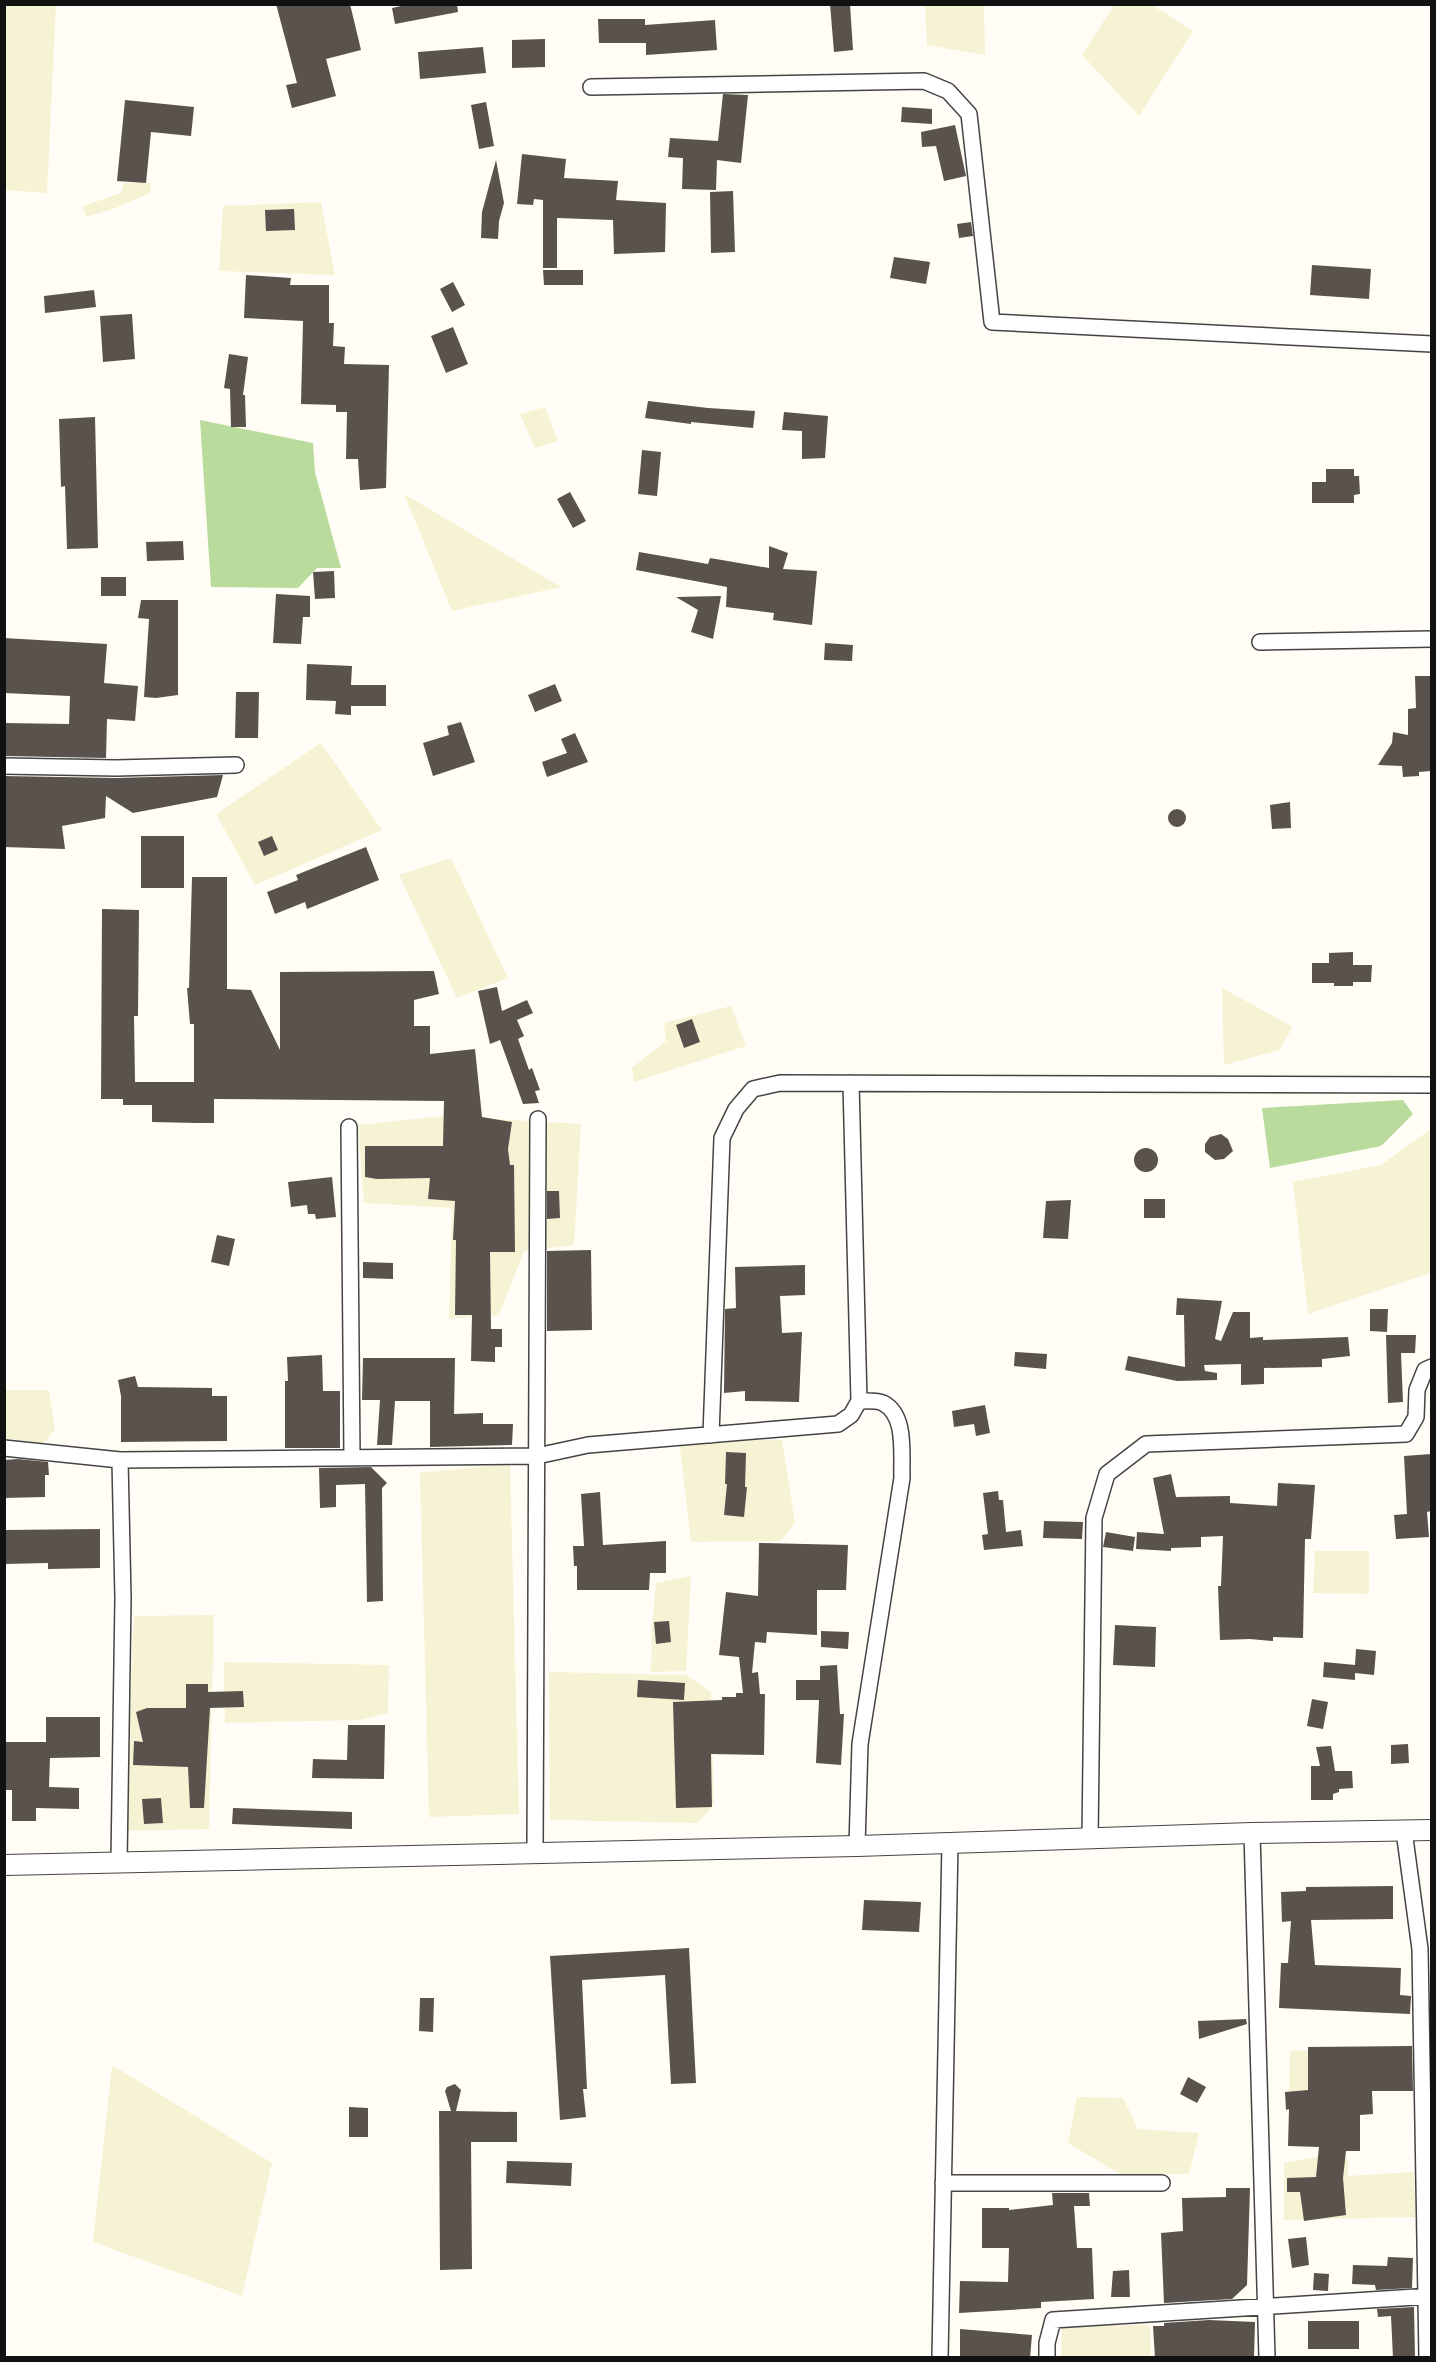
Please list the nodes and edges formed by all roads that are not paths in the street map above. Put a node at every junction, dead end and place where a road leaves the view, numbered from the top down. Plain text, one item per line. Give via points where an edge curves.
1 (591, 87) dead end
2 (1431, 344) edge
3 (1431, 639) edge
4 (1260, 642) dead end
5 (236, 765) dead end
6 (4, 766) edge
7 (851, 1083) junction
8 (1431, 1085) edge
9 (538, 1119) dead end
10 (349, 1127) dead end
11 (1431, 1367) edge
12 (859, 1401) junction
13 (711, 1435) junction
14 (4, 1448) edge
15 (352, 1456) junction
16 (537, 1456) junction
17 (120, 1460) junction
18 (1431, 1830) edge
19 (1404, 1831) junction
20 (1252, 1833) junction
21 (1090, 1838) junction
22 (950, 1843) junction
23 (857, 1846) junction
24 (535, 1852) junction
25 (119, 1862) junction
26 (4, 1865) edge
27 (943, 2183) junction
28 (1162, 2183) dead end
29 (1429, 2296) edge
30 (1266, 2306) junction
31 (940, 2358) edge
32 (1047, 2358) edge
33 (1267, 2358) edge
34 (1427, 2358) edge

1 - 2 street via 924,81 948,91 969,114 992,322
3 - 4 street
5 - 6 street
7 - 8 street
7 - 12 street
7 - 13 street via 780,1083 753,1089 736,1109 722,1138
9 - 16 street
10 - 15 street
11 - 21 street via 1425,1370 1417,1390 1416,1418 1406,1434 1146,1444 1107,1474 1094,1518
12 - 13 street via 851,1415 838,1424
12 - 23 street via 882,1403 895,1413 901,1436 902,1478 860,1744
13 - 16 street via 588,1445
14 - 17 street
15 - 16 street
15 - 17 street
16 - 24 street
17 - 25 street via 123,1598
18 - 19 street
19 - 20 street
19 - 29 street via 1420,1949
20 - 21 street
20 - 30 street
21 - 22 street
22 - 23 street
22 - 27 street
23 - 24 street
24 - 25 street
25 - 26 street
27 - 28 street
27 - 31 street
29 - 30 street
29 - 34 street
30 - 32 street via 1053,2320
30 - 33 street

